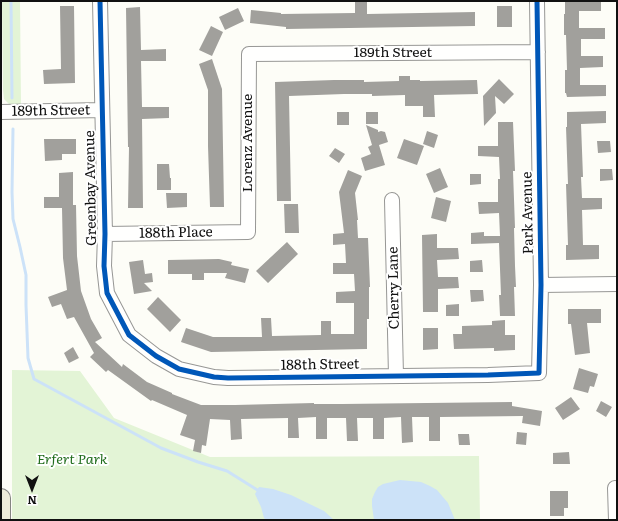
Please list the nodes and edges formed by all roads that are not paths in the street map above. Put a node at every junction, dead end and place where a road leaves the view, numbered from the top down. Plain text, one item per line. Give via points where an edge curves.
1 (100, 1) edge
2 (538, 1) edge
3 (538, 52) junction
4 (248, 54) joint
5 (102, 110) junction
6 (1, 112) edge
7 (392, 200) dead end
8 (248, 232) joint
9 (105, 234) junction
10 (617, 284) edge
11 (542, 285) junction
12 (156, 356) joint
13 (488, 375) joint
14 (396, 376) junction
15 (615, 488) dead end
16 (1, 498) edge
17 (1, 520) edge
18 (616, 520) edge

1 - 5 street, Greenbay Avenue
2 - 3 street, Park Avenue
3 - 4 street, 189th Street
3 - 11 street, Park Avenue
4 - 8 street, Lorenz Avenue
5 - 6 street, 189th Street
5 - 9 street, Greenbay Avenue
7 - 14 street, Cherry Lane
8 - 9 street, 188th Place
9 - 12 street, Greenbay Avenue via 104,266 107,293 129,335
10 - 11 street
11 - 13 street, Park Avenue via 539,373
12 - 14 street, 188th Street via 179,369 214,378
13 - 14 street, 188th Street
15 - 18 street
16 - 17 main road

